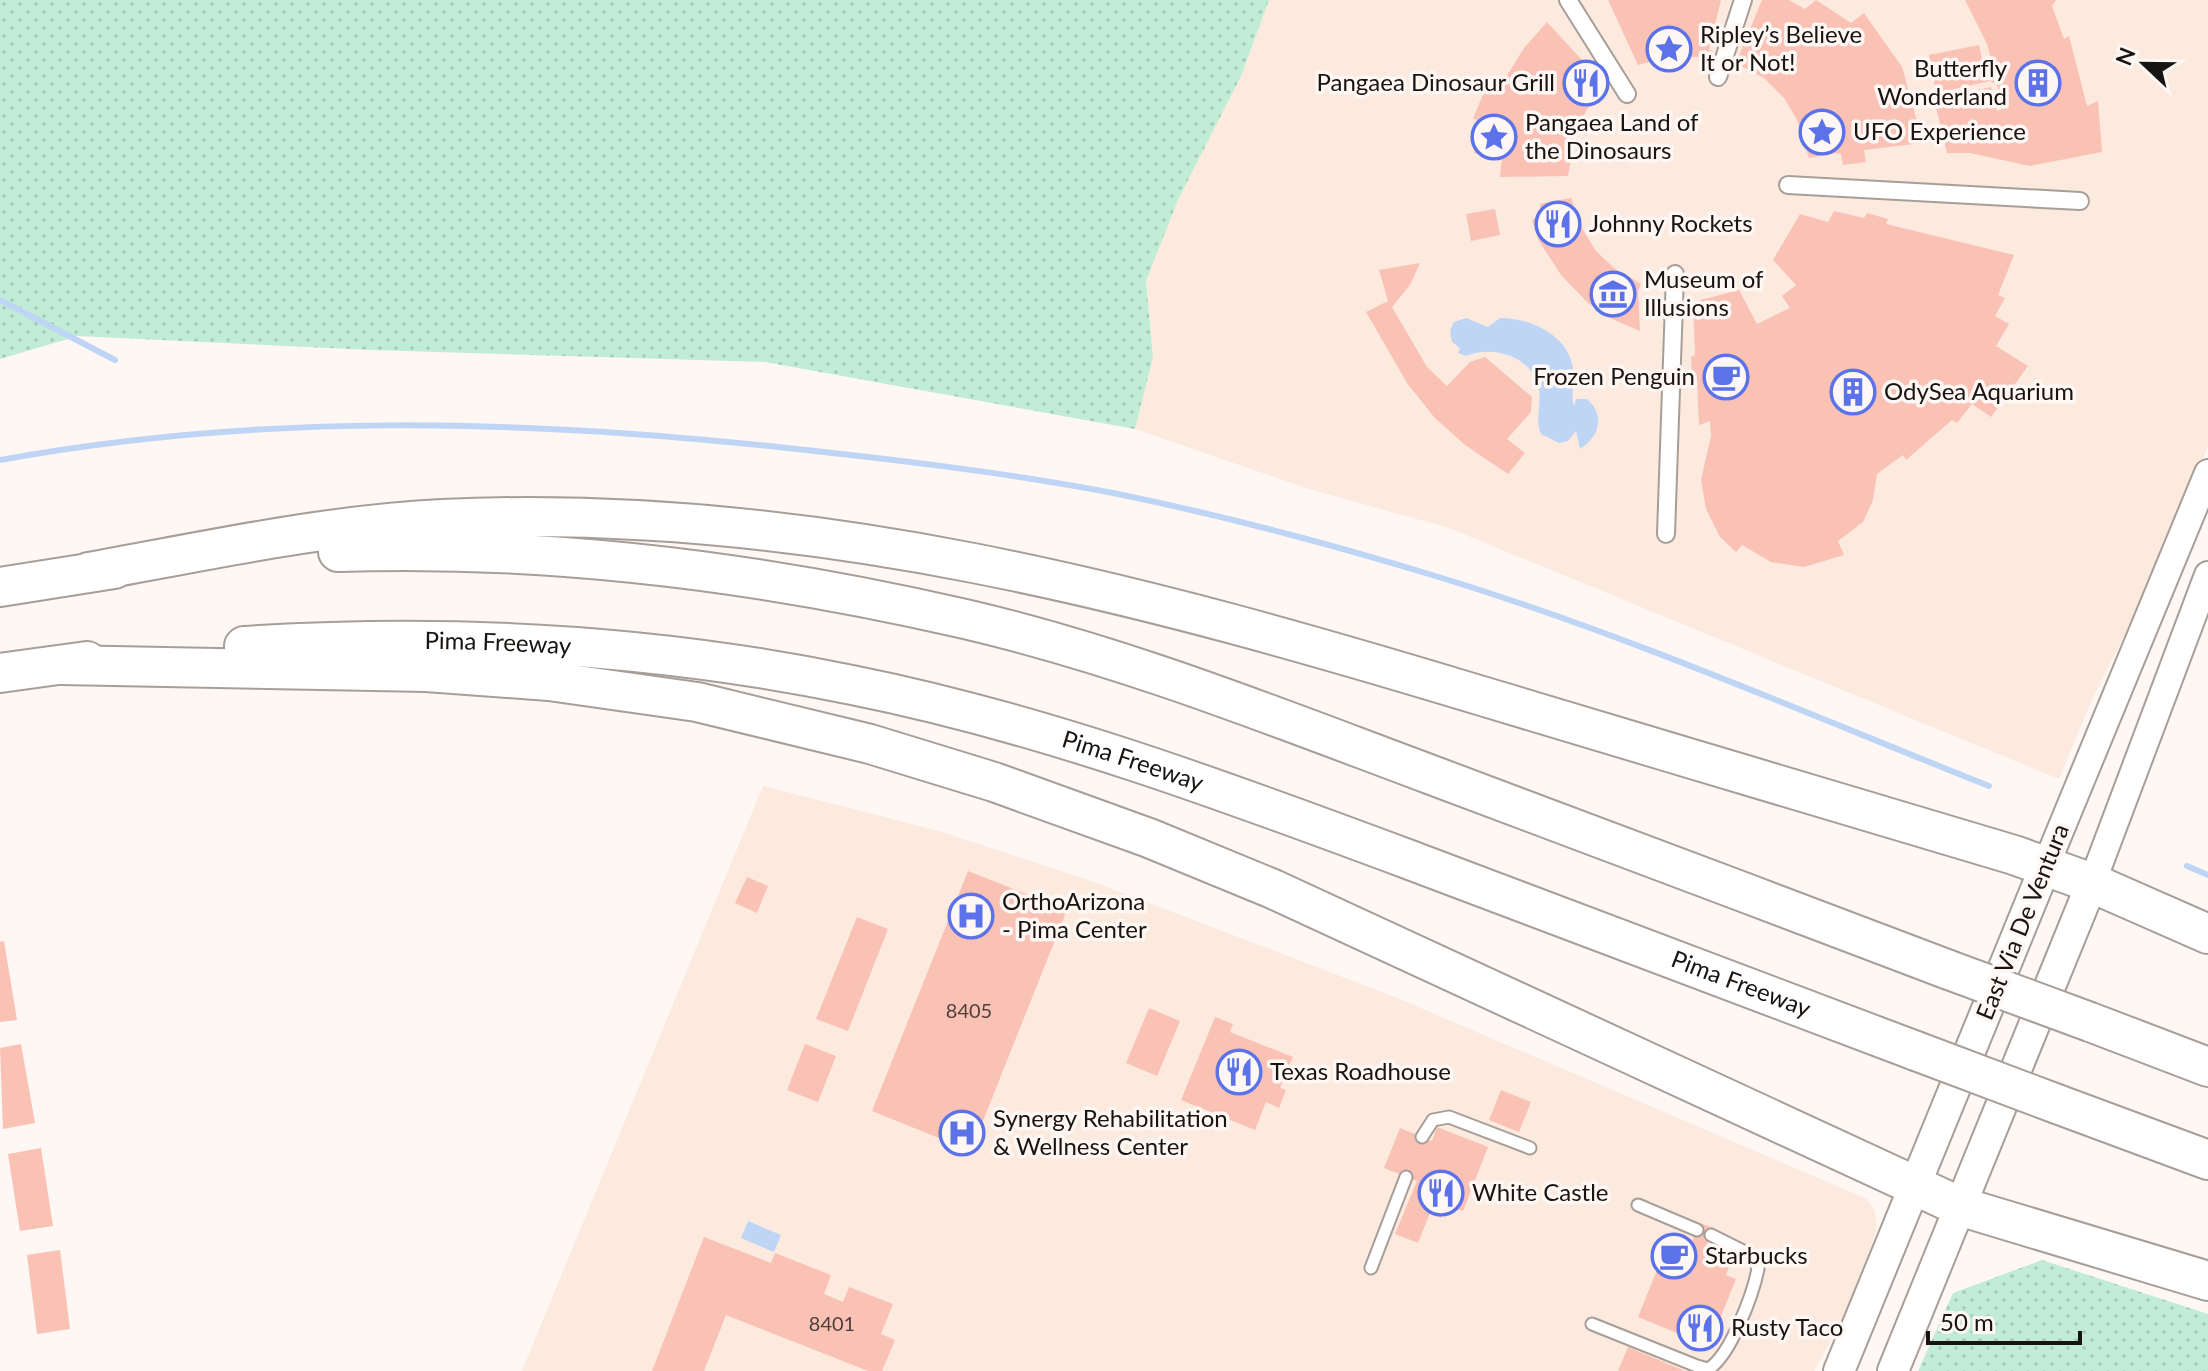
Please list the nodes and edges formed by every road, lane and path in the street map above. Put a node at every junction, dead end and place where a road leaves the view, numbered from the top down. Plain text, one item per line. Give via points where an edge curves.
1 (1568, 0) edge
2 (1743, 0) edge
3 (1718, 77) dead end
4 (1627, 94) dead end
5 (1788, 185) dead end
6 (2080, 201) dead end
7 (1675, 274) dead end
8 (2208, 473) edge
9 (1666, 534) dead end
10 (89, 572) junction
11 (2208, 575) edge
12 (0, 587) edge
13 (61, 665) junction
14 (0, 673) edge
15 (2046, 865) junction
16 (2092, 883) junction
17 (2208, 934) edge
18 (2208, 1067) edge
19 (1422, 1137) dead end
20 (1530, 1148) dead end
21 (2208, 1160) edge
22 (1406, 1177) dead end
23 (1914, 1187) junction
24 (1638, 1205) dead end
25 (1959, 1206) junction
26 (1697, 1230) dead end
27 (1711, 1235) dead end
28 (1371, 1268) dead end
29 (2208, 1281) edge
30 (1592, 1324) dead end
31 (1839, 1371) edge
32 (1893, 1371) edge

1 - 4 street
2 - 3 street
5 - 6 street
7 - 9 street
8 - 15 street, East Via De Ventura
10 - 12 highway
10 - 15 highway via 328,530 441,519 668,522 949,556 1127,594 1273,633
10 - 18 highway, bridge via 231,557 470,552 675,567 983,624 1187,684
11 - 16 street, East Via De Ventura
13 - 14 highway, Pima Freeway
13 - 21 highway, Pima Freeway, bridge via 174,651 430,640 655,655 851,684 979,714 1182,777
13 - 23 highway via 426,672 549,681 697,702 870,744 1110,824 1273,889
15 - 16 highway
15 - 23 main road, East Via De Ventura
16 - 17 highway
16 - 25 main road, East Via De Ventura
19 - 20 lane via 1433,1120 1449,1117
22 - 28 lane
23 - 25 highway
23 - 31 main road, East Via De Ventura
24 - 26 lane
25 - 29 highway
25 - 32 main road, East Via De Ventura
27 - 30 lane via 1748,1252 1758,1269 1726,1352 1715,1365 1697,1366

